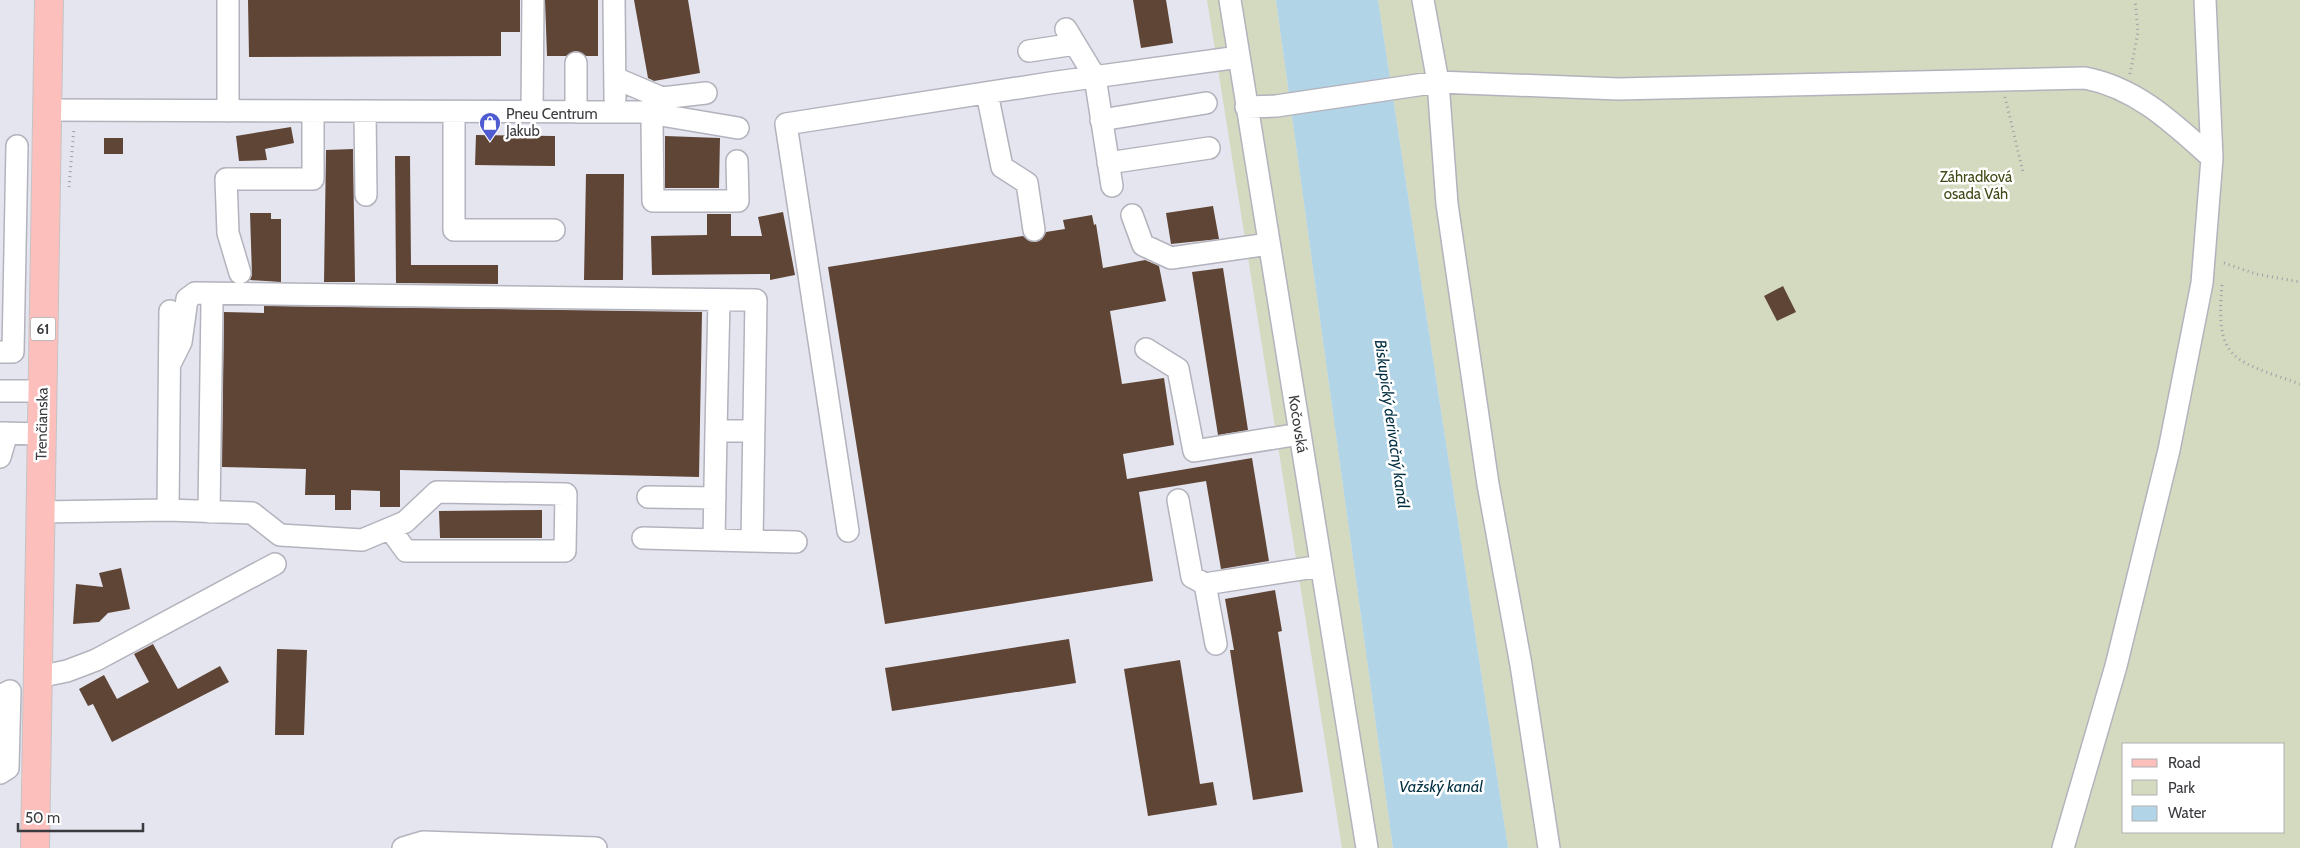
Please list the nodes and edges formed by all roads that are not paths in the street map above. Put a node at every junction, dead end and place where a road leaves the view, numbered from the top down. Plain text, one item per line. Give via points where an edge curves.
1 (49, 0) edge
2 (228, 0) edge
3 (533, 0) edge
4 (614, 0) edge
5 (1230, 0) edge
6 (1423, 0) edge
7 (2204, 0) edge
8 (1029, 51) dead end
9 (1239, 57) junction
10 (576, 63) dead end
11 (1095, 77) junction
12 (1438, 82) junction
13 (987, 93) junction
14 (706, 94) dead end
15 (1206, 104) dead end
16 (1246, 107) junction
17 (47, 110) junction
18 (228, 111) junction
19 (313, 111) junction
20 (365, 111) junction
21 (454, 112) junction
22 (532, 112) junction
23 (576, 112) junction
24 (654, 114) junction
25 (1101, 120) junction
26 (738, 128) dead end
27 (46, 145) junction
28 (8, 146) edge
29 (1208, 148) dead end
30 (2212, 158) junction
31 (737, 161) dead end
32 (1108, 163) junction
33 (1112, 186) dead end
34 (366, 195) dead end
35 (1132, 216) dead end
36 (554, 230) dead end
37 (1034, 230) dead end
38 (1269, 244) junction
39 (240, 273) dead end
40 (718, 300) junction
41 (212, 303) dead end
42 (1146, 349) dead end
43 (0, 352) edge
44 (0, 390) edge
45 (42, 391) junction
46 (716, 431) junction
47 (754, 432) junction
48 (4, 433) edge
49 (42, 434) junction
50 (1300, 434) junction
51 (0, 457) edge
52 (648, 496) dead end
53 (715, 498) junction
54 (1178, 500) dead end
55 (168, 510) junction
56 (40, 512) junction
57 (209, 512) junction
58 (390, 529) junction
59 (848, 531) dead end
60 (643, 538) dead end
61 (714, 540) junction
62 (752, 541) junction
63 (796, 542) dead end
64 (275, 564) dead end
65 (1321, 566) junction
66 (1205, 584) junction
67 (1216, 644) dead end
68 (38, 677) junction
69 (0, 696) edge
70 (0, 773) edge
71 (35, 848) edge
72 (404, 848) edge
73 (596, 848) edge
74 (1367, 848) edge
75 (1549, 848) edge
76 (2063, 848) edge

1 - 17 main road, Trenčianska / 61
2 - 18 street
3 - 22 street
4 - 14 street via 615,88 662,98
5 - 9 street, Kočovská
6 - 12 street
7 - 30 street
8 - 11 street via 1071,37
9 - 11 street
9 - 16 street, Kočovská
10 - 23 street
11 - 13 street
11 - 25 street
12 - 16 street via 1276,106
12 - 30 street via 1618,89 2085,78 2124,90 2161,112
12 - 75 street via 1448,204 1486,475 1521,665
13 - 37 street via 1002,166 1026,183
13 - 59 street via 786,124
15 - 25 street
16 - 38 street, Kočovská
17 - 18 street
17 - 27 main road, Trenčianska / 61
18 - 19 street
19 - 20 street
19 - 39 street via 314,178 226,179 228,233
20 - 21 street
20 - 34 street
21 - 22 street
21 - 36 street via 454,230
22 - 23 street
23 - 24 street
24 - 26 street
24 - 31 street via 654,201 738,201
25 - 32 street
27 - 28 street
27 - 45 main road, Trenčianska / 61
28 - 43 street via 13,352
29 - 32 street
30 - 76 street via 2202,283 2169,450 2116,666
32 - 33 street
35 - 38 street via 1143,245 1171,258
38 - 50 street, Kočovská
40 - 46 street
40 - 47 street via 756,300
40 - 55 street via 195,293 178,305 181,342 169,359
41 - 57 street
42 - 50 street via 1178,369 1194,451
44 - 45 street
45 - 49 main road, Trenčianska / 61
46 - 47 street
46 - 53 street
47 - 62 street
48 - 49 street
48 - 51 street
49 - 56 main road, Trenčianska / 61
50 - 65 street, Kočovská
52 - 53 street
53 - 61 street
54 - 66 street via 1192,577
55 - 56 street
55 - 57 street
56 - 68 main road, Trenčianska / 61
57 - 58 street via 252,513 280,535 362,540
58 - 58 street via 405,522 437,492 566,494 565,551 406,551
60 - 61 street
61 - 62 street
62 - 63 street
64 - 68 street via 96,660
65 - 66 street
65 - 74 street, Kočovská
66 - 67 street
68 - 71 main road, Trenčianska / 61
69 - 70 street via 10,691 8,768
72 - 73 street via 422,842

